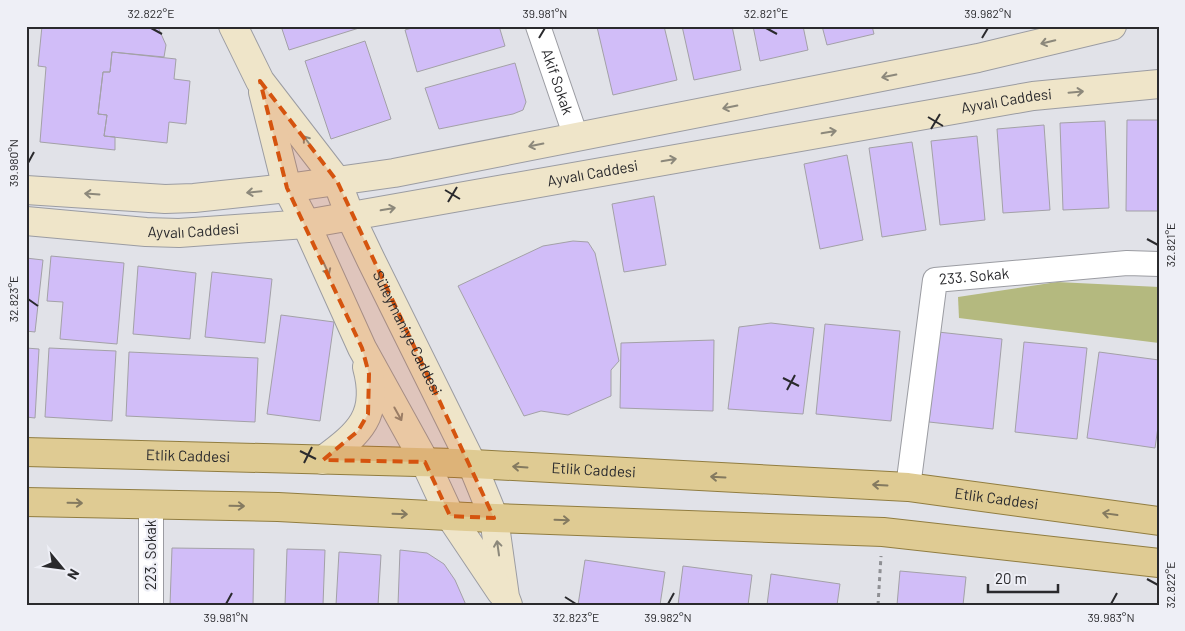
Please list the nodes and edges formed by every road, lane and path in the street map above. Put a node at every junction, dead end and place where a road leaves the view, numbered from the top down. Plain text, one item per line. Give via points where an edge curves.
1 (233, 26) edge
2 (538, 26) edge
3 (1112, 26) edge
4 (260, 81) junction
5 (1159, 84) edge
6 (576, 138) junction
7 (337, 181) junction
8 (287, 188) junction
9 (26, 190) edge
10 (350, 216) junction
11 (26, 221) edge
12 (306, 224) junction
13 (1159, 264) edge
14 (362, 348) junction
15 (26, 452) edge
16 (323, 460) junction
17 (425, 462) junction
18 (472, 464) junction
19 (908, 486) junction
20 (26, 502) edge
21 (151, 505) junction
22 (450, 516) junction
23 (494, 518) junction
24 (1159, 521) edge
25 (883, 532) junction
26 (1159, 563) edge
27 (506, 601) edge
28 (152, 605) edge
29 (878, 605) edge

1 - 4 main road, Süleymaniye Caddesi
2 - 6 street, Akif Sokak
3 -> 6 main road via 978,58
7 -> 4 main road, Süleymaniye Caddesi
4 - 8 main road, Süleymaniye Caddesi
10 -> 5 main road, Ayvalı Caddesi via 1033,96
6 -> 7 main road
7 - 8 main road
7 - 10 main road, Süleymaniye Caddesi
8 -> 9 main road via 165,199
8 - 12 main road, Süleymaniye Caddesi
10 - 12 main road, Ayvalı Caddesi
10 - 18 main road, Süleymaniye Caddesi
11 - 12 main road, Ayvalı Caddesi via 179,233
12 -> 14 main road, Süleymaniye Caddesi
13 - 19 street, 233. Sokak via 1127,263 935,280
14 - 16 main road, Süleymaniye Caddesi via 369,374 371,398 368,414 358,431
14 -> 17 main road, Süleymaniye Caddesi
15 - 16 main road, Etlik Caddesi
16 - 17 main road, Etlik Caddesi
17 - 18 main road, Etlik Caddesi
17 - 22 main road, Süleymaniye Caddesi
19 -> 18 main road, Etlik Caddesi
18 - 23 main road, Süleymaniye Caddesi
24 -> 19 main road, Etlik Caddesi
20 -> 21 main road
21 -> 22 main road via 278,507
21 - 28 street, 223. Sokak
22 - 23 main road
22 - 27 main road, Süleymaniye Caddesi
23 -> 25 main road
27 -> 23 main road, Süleymaniye Caddesi
25 - 26 main road
25 - 29 path

